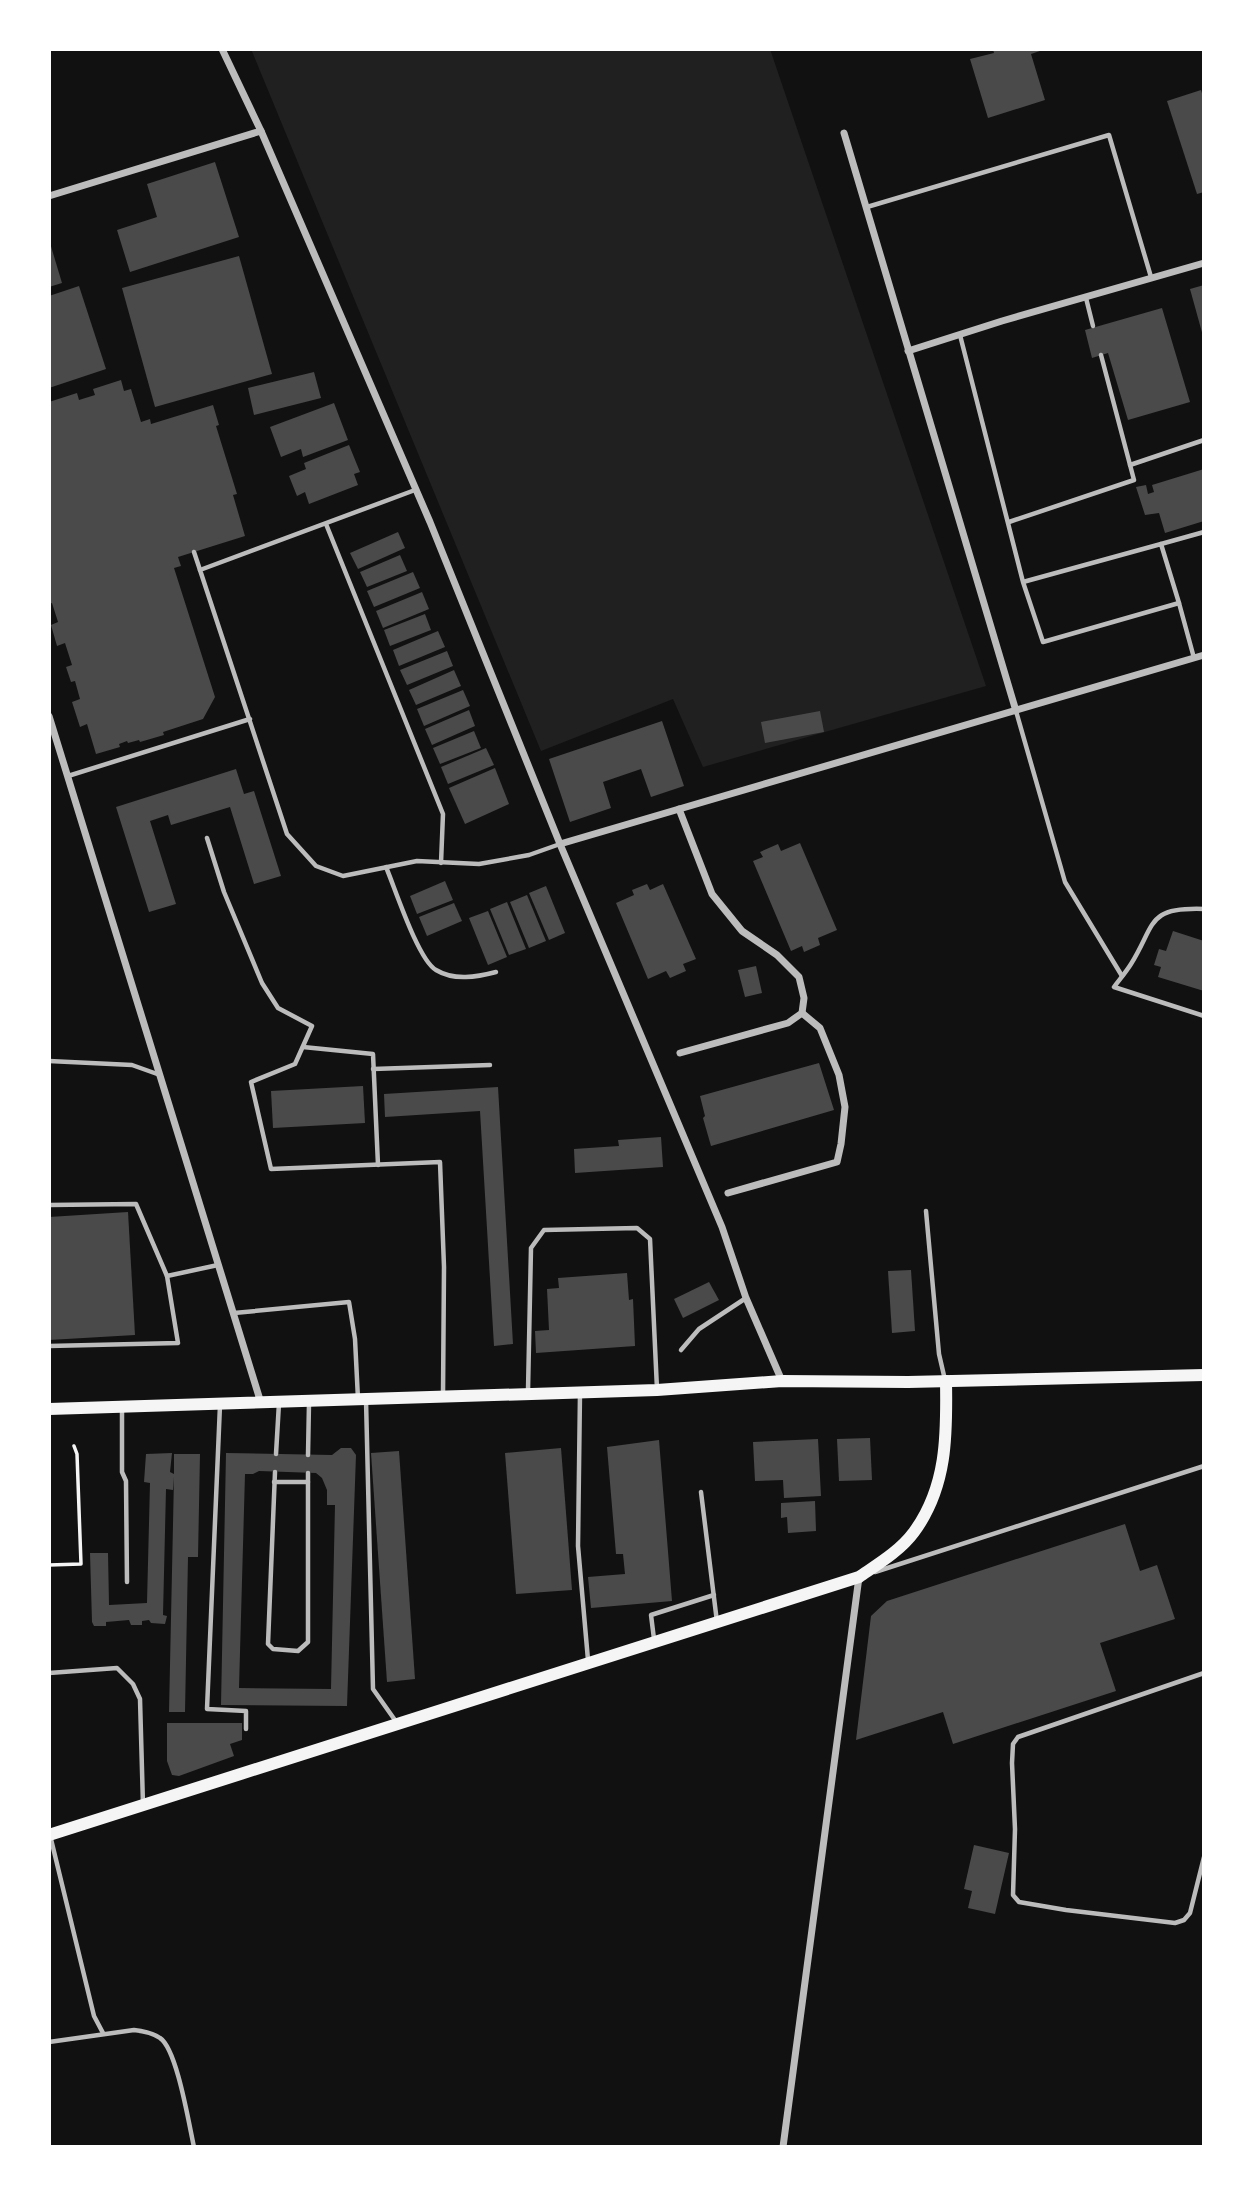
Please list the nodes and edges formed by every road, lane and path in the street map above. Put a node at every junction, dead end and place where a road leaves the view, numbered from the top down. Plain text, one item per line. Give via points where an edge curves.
1 (222, 49) edge
2 (261, 131) junction
3 (844, 133) dead end
4 (49, 196) edge
5 (866, 208) junction
6 (1204, 263) edge
7 (1151, 278) junction
8 (1086, 298) junction
9 (1093, 327) dead end
10 (960, 335) junction
11 (908, 351) junction
12 (1101, 355) dead end
13 (1204, 440) edge
14 (1130, 465) junction
15 (416, 489) junction
16 (1009, 522) junction
17 (326, 524) junction
18 (1204, 532) edge
19 (1161, 544) junction
20 (194, 552) dead end
21 (200, 570) junction
22 (1023, 582) junction
23 (1179, 603) junction
24 (1204, 655) edge
25 (1195, 658) junction
26 (1016, 711) junction
27 (49, 716) edge
28 (250, 719) junction
29 (68, 776) junction
30 (679, 809) junction
31 (207, 838) dead end
32 (560, 844) junction
33 (441, 863) junction
34 (386, 867) junction
35 (1204, 909) edge
36 (496, 972) dead end
37 (1122, 976) junction
38 (802, 1013) junction
39 (1204, 1016) edge
40 (303, 1047) junction
41 (680, 1054) dead end
42 (49, 1060) edge
43 (490, 1065) dead end
44 (373, 1069) junction
45 (161, 1075) junction
46 (378, 1165) junction
47 (729, 1193) dead end
48 (49, 1205) edge
49 (926, 1211) dead end
50 (219, 1265) junction
51 (167, 1276) junction
52 (746, 1298) junction
53 (234, 1313) junction
54 (49, 1346) edge
55 (681, 1350) dead end
56 (1204, 1375) edge
57 (782, 1381) junction
58 (946, 1381) junction
59 (657, 1390) junction
60 (580, 1392) junction
61 (528, 1394) junction
62 (443, 1397) junction
63 (362, 1399) junction
64 (309, 1401) junction
65 (279, 1402) junction
66 (261, 1403) junction
67 (220, 1404) junction
68 (122, 1407) junction
69 (49, 1409) edge
70 (74, 1446) dead end
71 (276, 1454) dead end
72 (308, 1455) dead end
73 (1204, 1466) edge
74 (275, 1472) dead end
75 (308, 1473) dead end
76 (274, 1482) junction
77 (308, 1482) junction
78 (701, 1492) dead end
79 (49, 1565) edge
80 (859, 1577) junction
81 (127, 1582) dead end
82 (714, 1595) junction
83 (718, 1622) junction
84 (655, 1642) junction
85 (589, 1663) junction
86 (49, 1672) edge
87 (1204, 1673) edge
88 (398, 1724) junction
89 (246, 1729) dead end
90 (143, 1806) junction
91 (50, 1835) edge
92 (1204, 1857) edge
93 (103, 2033) junction
94 (49, 2042) edge
95 (194, 2147) edge
96 (783, 2147) edge

1 - 2 street
2 - 4 street
2 - 15 street
3 - 5 street
5 - 7 lane via 1109,135
5 - 11 street
6 - 7 street
7 - 8 street
8 - 9 lane
8 - 10 street
10 - 11 street
10 - 16 lane
11 - 26 street
12 - 14 lane
13 - 14 lane
14 - 16 lane via 1135,480
15 - 17 lane
15 - 32 street
16 - 22 lane
17 - 21 lane
17 - 33 lane via 443,814
18 - 19 lane
19 - 22 lane
19 - 23 lane
20 - 21 lane
21 - 28 lane
22 - 23 lane via 1043,642
23 - 25 lane
24 - 25 street
25 - 26 street
26 - 30 street
26 - 37 lane via 1065,882
27 - 29 street
28 - 29 lane
28 - 34 lane via 287,834 316,866 343,876
29 - 45 street
30 - 32 street
30 - 38 street via 712,894 741,931 777,955 799,977
31 - 40 lane via 262,982 278,1008 312,1026
32 - 33 lane via 479,864
32 - 52 street via 722,1227
33 - 34 lane
34 - 36 lane via 422,955 435,970 455,976
35 - 37 lane via 1181,908 1151,925
37 - 39 lane via 1114,986
38 - 41 street via 788,1023
38 - 47 street via 820,1028 839,1074 845,1107 837,1162
40 - 44 lane via 373,1055
40 - 46 lane via 295,1064 251,1082 271,1170
42 - 45 lane via 132,1065
43 - 44 lane
44 - 46 lane
45 - 50 street
46 - 62 lane via 440,1162
48 - 51 lane via 136,1205
49 - 58 lane via 939,1354
50 - 51 lane
50 - 53 street
51 - 54 lane via 178,1343
52 - 55 lane via 699,1329
52 - 57 street
53 - 63 lane via 349,1303
53 - 66 street
56 - 58 main road
57 - 58 main road
57 - 59 main road
58 - 80 main road via 945,1449 930,1505 913,1534
59 - 60 main road
59 - 61 lane via 650,1239 637,1228 544,1230 531,1248
60 - 61 main road
60 - 85 lane via 578,1546
61 - 62 main road
62 - 63 main road
63 - 64 main road
63 - 88 lane via 373,1689
64 - 65 main road
64 - 72 lane
65 - 66 main road
65 - 71 lane
66 - 67 main road
67 - 68 main road
67 - 89 lane via 208,1709 246,1711
68 - 69 main road
68 - 81 lane
70 - 79 path via 81,1564
73 - 80 lane
74 - 76 lane
75 - 77 lane
76 - 77 lane
76 - 77 lane via 268,1644 273,1649 298,1651 308,1642
78 - 82 lane
80 - 83 main road
80 - 96 street
82 - 83 lane
82 - 84 lane via 651,1615
83 - 84 main road
84 - 85 main road
85 - 88 main road
86 - 90 lane via 117,1668 133,1684 139,1699
87 - 92 lane via 1018,1737 1012,1763 1013,1895 1019,1902 1175,1923 1190,1913
88 - 90 main road
90 - 91 main road
91 - 93 lane via 94,2016
93 - 94 lane
93 - 95 lane via 134,2030 167,2044

